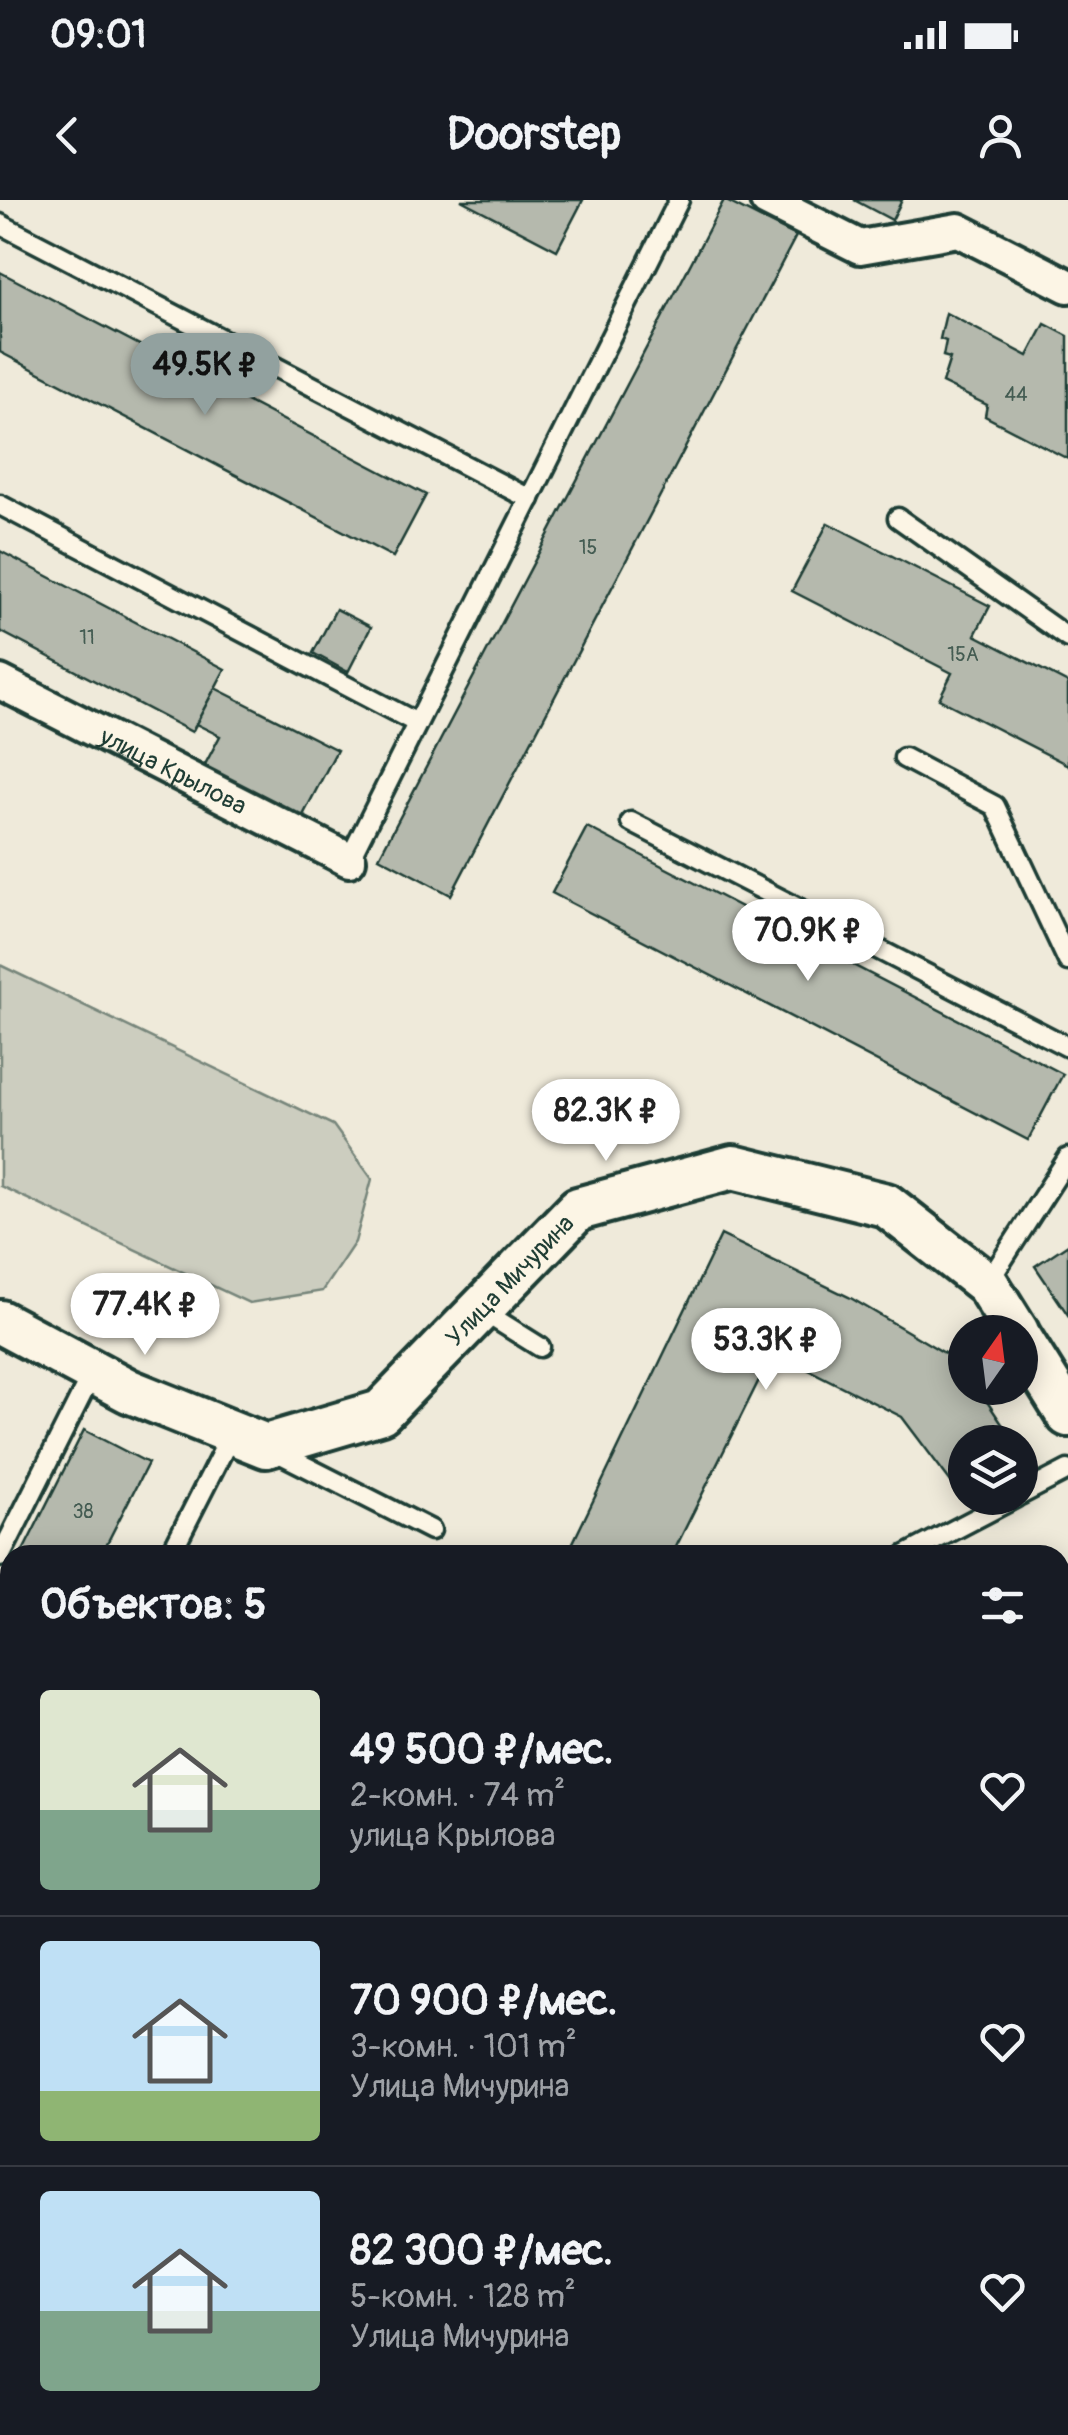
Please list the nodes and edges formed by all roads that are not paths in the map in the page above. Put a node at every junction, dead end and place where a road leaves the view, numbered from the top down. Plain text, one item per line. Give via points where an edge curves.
1 (678, 200) edge
2 (767, 200) edge
3 (0, 224) edge
4 (1068, 286) edge
5 (530, 499) junction
6 (0, 505) edge
7 (898, 518) dead end
8 (1068, 638) edge
9 (0, 682) edge
10 (417, 722) junction
11 (904, 758) dead end
12 (631, 822) dead end
13 (349, 860) joint
14 (1068, 961) edge
15 (1068, 1047) edge
16 (1068, 1158) edge
17 (986, 1284) junction
18 (480, 1310) junction
19 (1005, 1315) edge
20 (0, 1322) edge
21 (540, 1347) dead end
22 (1038, 1367) edge
23 (93, 1372) junction
24 (1068, 1416) edge
25 (249, 1440) junction
26 (1068, 1470) edge
27 (1038, 1486) edge
28 (982, 1515) edge
29 (430, 1530) dead end
30 (6, 1545) edge
31 (177, 1545) edge
32 (925, 1545) edge

1 - 5 lane
2 - 4 street via 860,247 958,230
3 - 5 lane
5 - 10 lane
6 - 10 lane
7 - 8 lane
9 - 13 street, улица Крылова
10 - 13 lane
11 - 14 lane via 995,806
12 - 15 lane
16 - 17 lane
17 - 18 street, Улица Мичурина via 886,1206 733,1167 578,1210
17 - 19 street
18 - 21 lane
18 - 25 street, Улица Мичурина via 381,1412
20 - 23 street
22 - 24 street
23 - 25 street
23 - 30 lane
25 - 29 lane
25 - 31 lane
26 - 27 lane
28 - 32 lane

